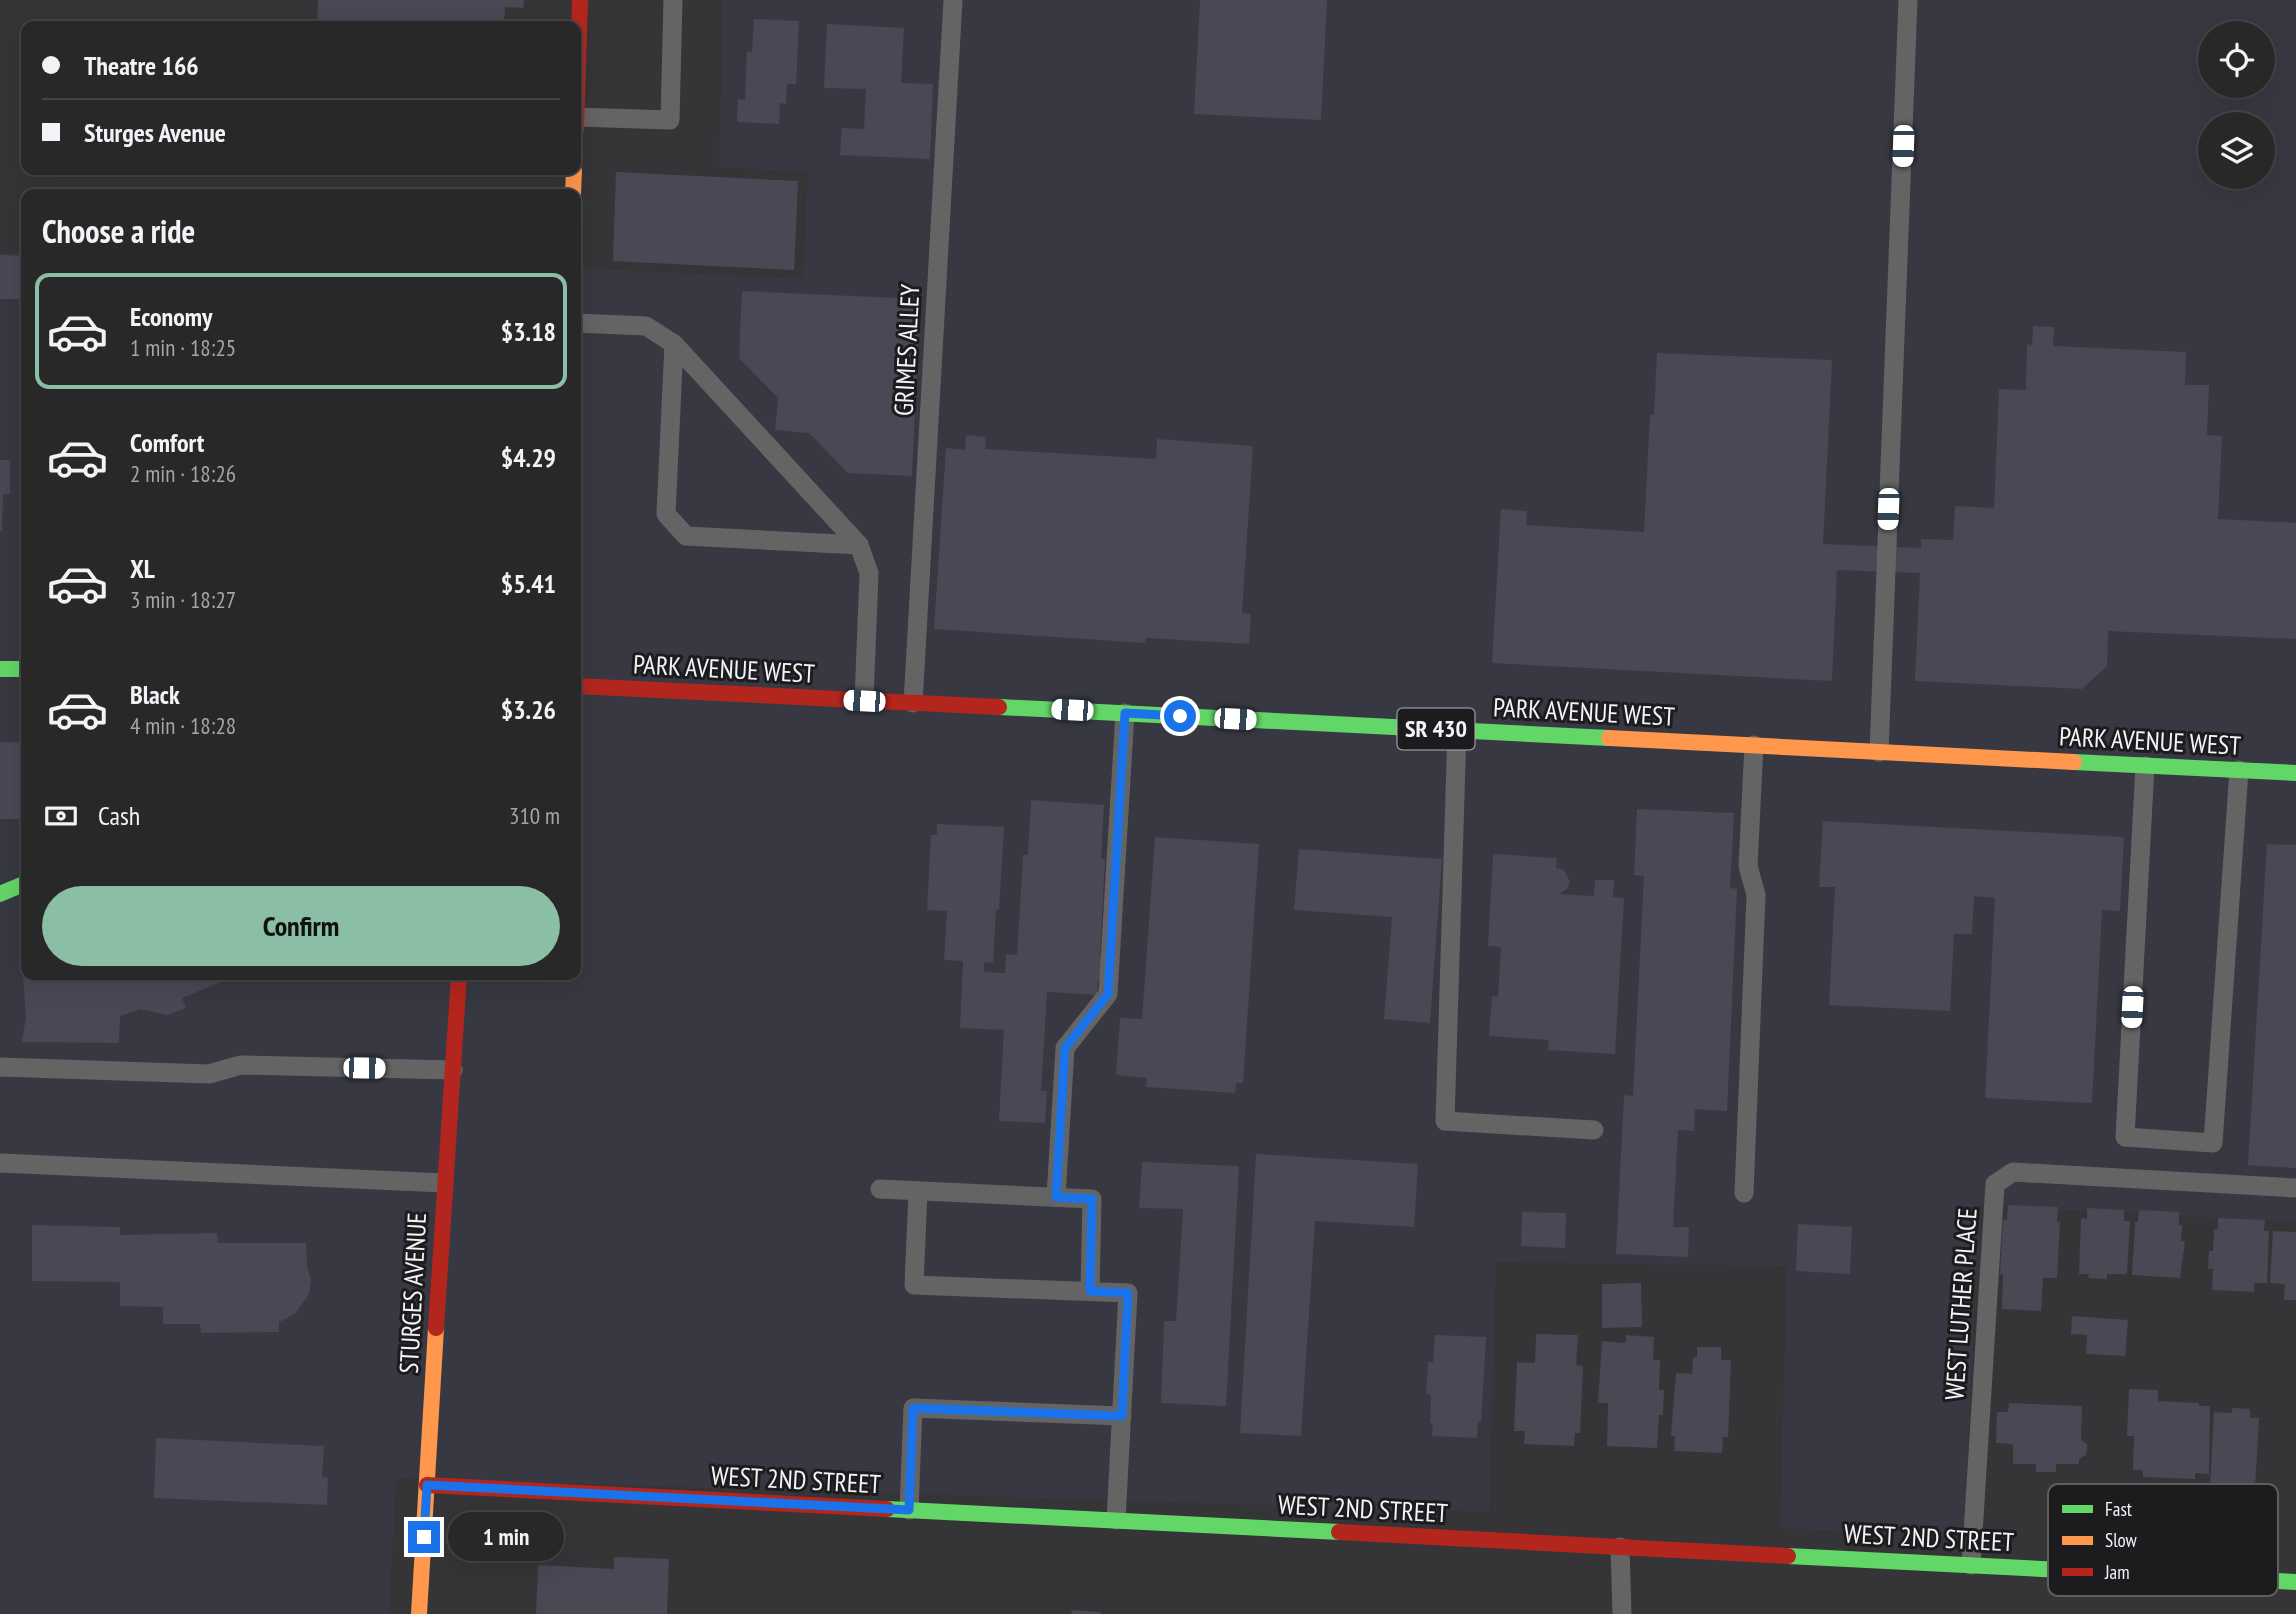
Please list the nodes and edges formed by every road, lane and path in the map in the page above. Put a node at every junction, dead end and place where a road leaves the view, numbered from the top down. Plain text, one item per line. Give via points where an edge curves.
1 (580, 0) edge
2 (673, 0) edge
3 (953, 0) edge
4 (1908, 0) edge
5 (579, 21) edge
6 (581, 117) edge
7 (581, 323) edge
8 (674, 344) junction
9 (859, 545) junction
10 (0, 669) edge
11 (21, 669) edge
12 (581, 686) edge
13 (864, 701) junction
14 (913, 703) junction
15 (1125, 713) junction
16 (1457, 730) junction
17 (1754, 745) junction
18 (1879, 752) junction
19 (2145, 766) junction
20 (2239, 770) junction
21 (2296, 773) edge
22 (21, 885) edge
23 (0, 894) edge
24 (459, 980) edge
25 (0, 1067) edge
26 (453, 1070) junction
27 (1594, 1130) dead end
28 (0, 1163) edge
29 (444, 1183) junction
30 (2296, 1188) edge
31 (880, 1189) dead end
32 (918, 1191) junction
33 (1744, 1193) dead end
34 (1056, 1197) junction
35 (1090, 1291) junction
36 (1122, 1416) junction
37 (427, 1485) junction
38 (909, 1510) junction
39 (1116, 1520) junction
40 (1620, 1546) junction
41 (1971, 1565) junction
42 (2048, 1569) edge
43 (2278, 1580) edge
44 (2296, 1581) edge
45 (419, 1614) edge
46 (1622, 1614) edge

1 - 5 street
2 - 6 lane via 670,120
3 - 14 lane, GRIMES ALLEY
4 - 18 lane
7 - 8 lane via 646,326
8 - 9 lane
8 - 9 lane via 667,513 686,536
9 - 13 lane via 869,573
10 - 11 street
12 - 13 street, PARK AVENUE WEST / SR 430
13 - 14 street, PARK AVENUE WEST / SR 430
14 - 15 street, PARK AVENUE WEST / SR 430
15 - 16 street, PARK AVENUE WEST / SR 430
15 - 34 lane via 1108,994 1065,1048
16 - 17 street, PARK AVENUE WEST / SR 430
16 - 27 lane via 1445,1121
17 - 18 street, PARK AVENUE WEST / SR 430
17 - 33 lane via 1748,866 1756,895
18 - 19 street, PARK AVENUE WEST / SR 430
19 - 20 street, PARK AVENUE WEST / SR 430
19 - 20 lane via 2124,1137 2213,1143
20 - 21 street, PARK AVENUE WEST / SR 430
22 - 23 street
24 - 26 street, STURGES AVENUE
25 - 26 lane via 209,1074 241,1065
26 - 29 street, STURGES AVENUE
28 - 29 lane
29 - 37 street, STURGES AVENUE
30 - 41 lane, WEST LUTHER PLACE via 2013,1172 1995,1184
31 - 32 lane
32 - 34 lane
32 - 35 lane via 914,1285
34 - 35 lane via 1092,1199
35 - 36 lane via 1128,1293
36 - 38 lane via 913,1408
36 - 39 lane
37 - 38 street, WEST 2ND STREET
37 - 45 street, STURGES AVENUE
38 - 39 street, WEST 2ND STREET
39 - 40 street, WEST 2ND STREET
40 - 41 street, WEST 2ND STREET
40 - 46 lane
41 - 42 street, WEST 2ND STREET
43 - 44 street, WEST 2ND STREET

